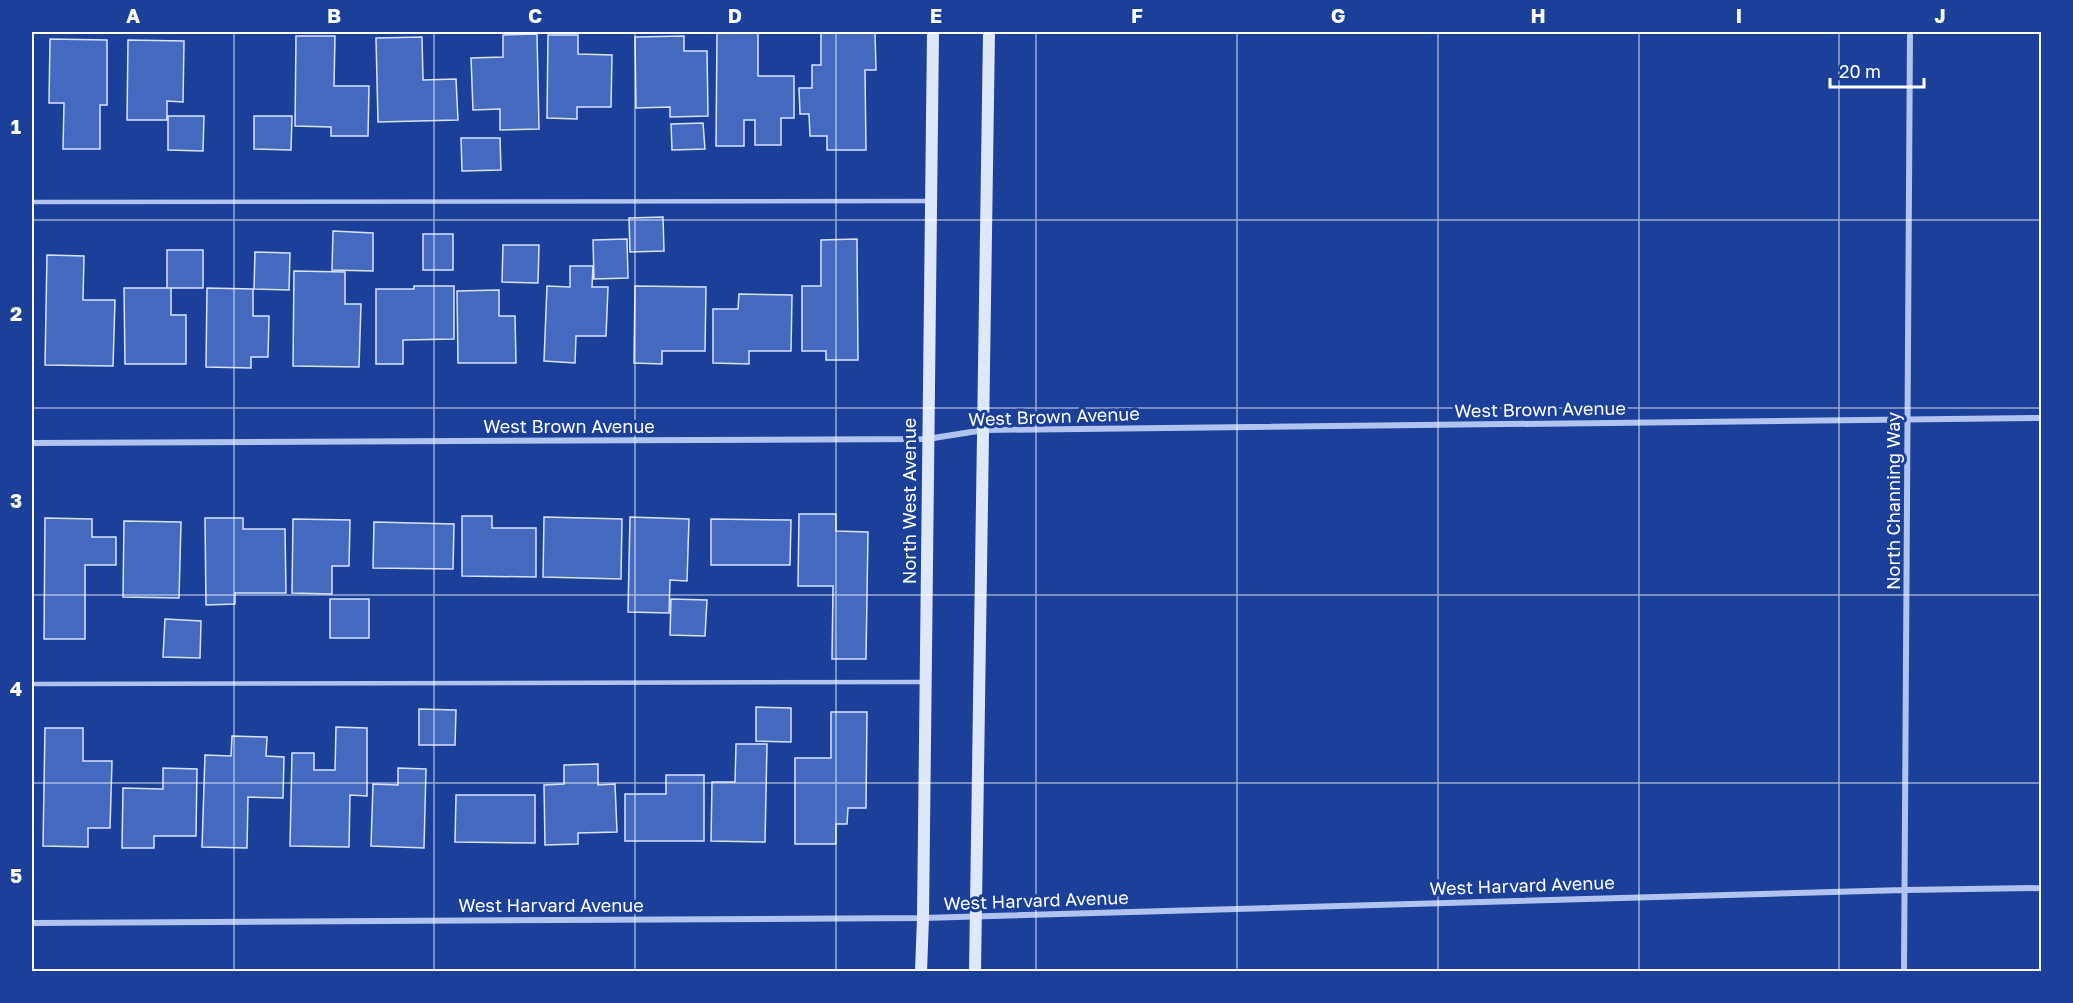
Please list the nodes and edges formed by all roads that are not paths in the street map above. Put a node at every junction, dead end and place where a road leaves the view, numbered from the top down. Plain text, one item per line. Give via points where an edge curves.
1 (933, 32) edge
2 (989, 32) edge
3 (1910, 32) edge
4 (931, 201) junction
5 (32, 202) edge
6 (2042, 418) edge
7 (1908, 419) junction
8 (984, 430) junction
9 (927, 439) junction
10 (32, 443) edge
11 (926, 682) junction
12 (32, 684) edge
13 (2042, 888) edge
14 (1904, 890) junction
15 (976, 916) junction
16 (923, 918) junction
17 (32, 923) edge
18 (921, 972) edge
19 (975, 972) edge
20 (1904, 972) edge

1 - 4 main road, North West Avenue
2 - 8 main road
3 - 7 street, North Channing Way
4 - 5 lane
4 - 9 main road, North West Avenue
6 - 7 street, West Brown Avenue
7 - 8 street, West Brown Avenue
7 - 14 street, North Channing Way
8 - 9 street, West Brown Avenue
8 - 15 main road
9 - 10 street, West Brown Avenue
9 - 11 main road, North West Avenue
11 - 12 lane
11 - 16 main road, North West Avenue
13 - 14 street, West Harvard Avenue
14 - 15 street, West Harvard Avenue
14 - 20 street, North Channing Way
15 - 16 street, West Harvard Avenue
15 - 19 main road
16 - 17 street, West Harvard Avenue
16 - 18 main road, North West Avenue

